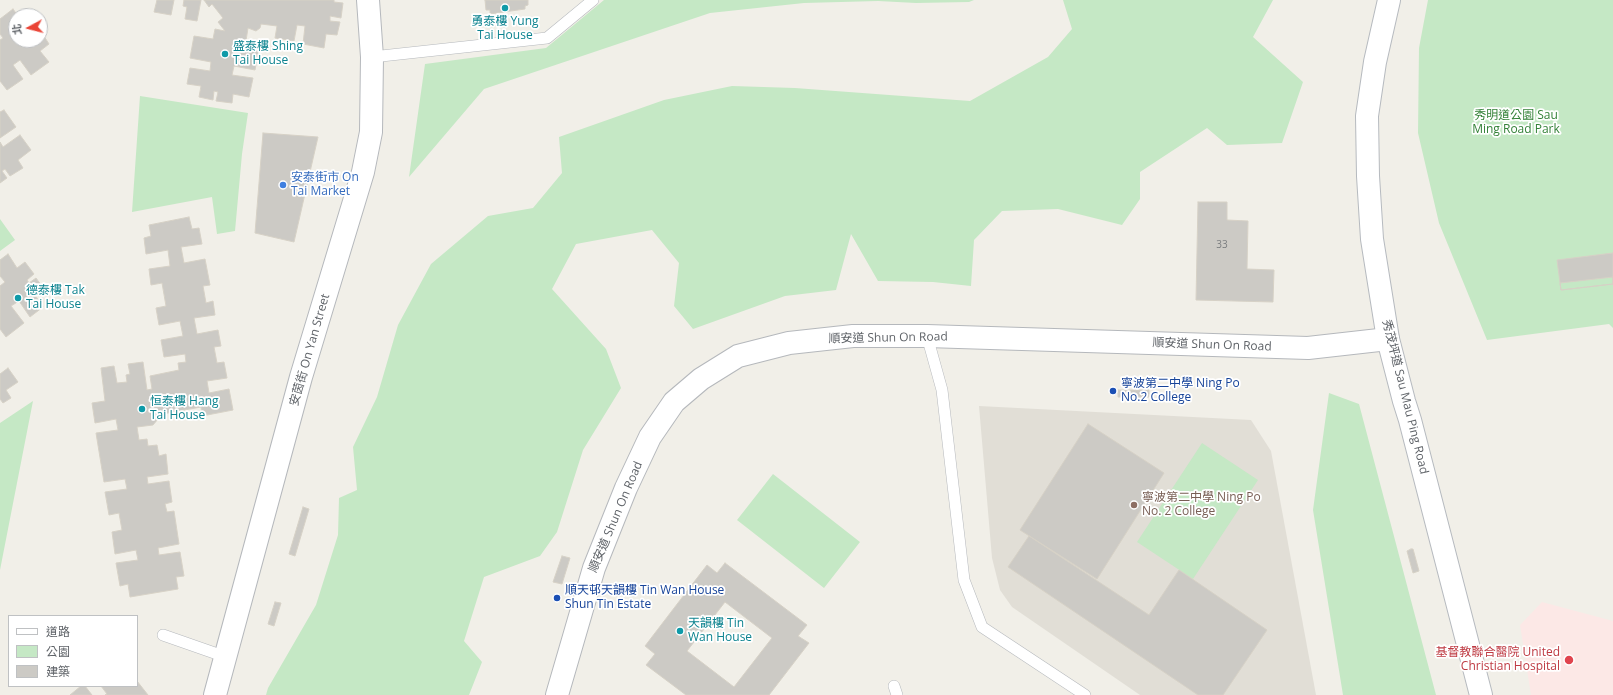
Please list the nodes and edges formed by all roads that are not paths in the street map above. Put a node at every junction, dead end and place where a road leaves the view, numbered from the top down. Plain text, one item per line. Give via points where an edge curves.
1 (368, 0) edge
2 (593, 0) edge
3 (1389, 0) edge
4 (372, 57) junction
5 (927, 336) junction
6 (1388, 339) junction
7 (163, 635) dead end
8 (226, 657) junction
9 (215, 695) edge
10 (557, 695) edge
11 (1086, 695) edge
12 (1481, 695) edge

1 - 4 street, 安茵街 On Yan Street
2 - 4 lane via 547,38
3 - 6 street, 秀茂坪道 Sau Mau Ping Road via 1375,62 1367,116 1372,239
4 - 8 street, 安茵街 On Yan Street via 371,132 363,172 301,377
5 - 6 street, 順安道 Shun On Road via 1308,348
5 - 10 street, 順安道 Shun On Road via 853,336 789,343 738,356 701,379 674,402 650,438 602,545
5 - 11 lane via 942,390 964,580 982,627
6 - 12 street, 秀茂坪道 Sau Mau Ping Road
7 - 8 lane
8 - 9 street, 安茵街 On Yan Street

